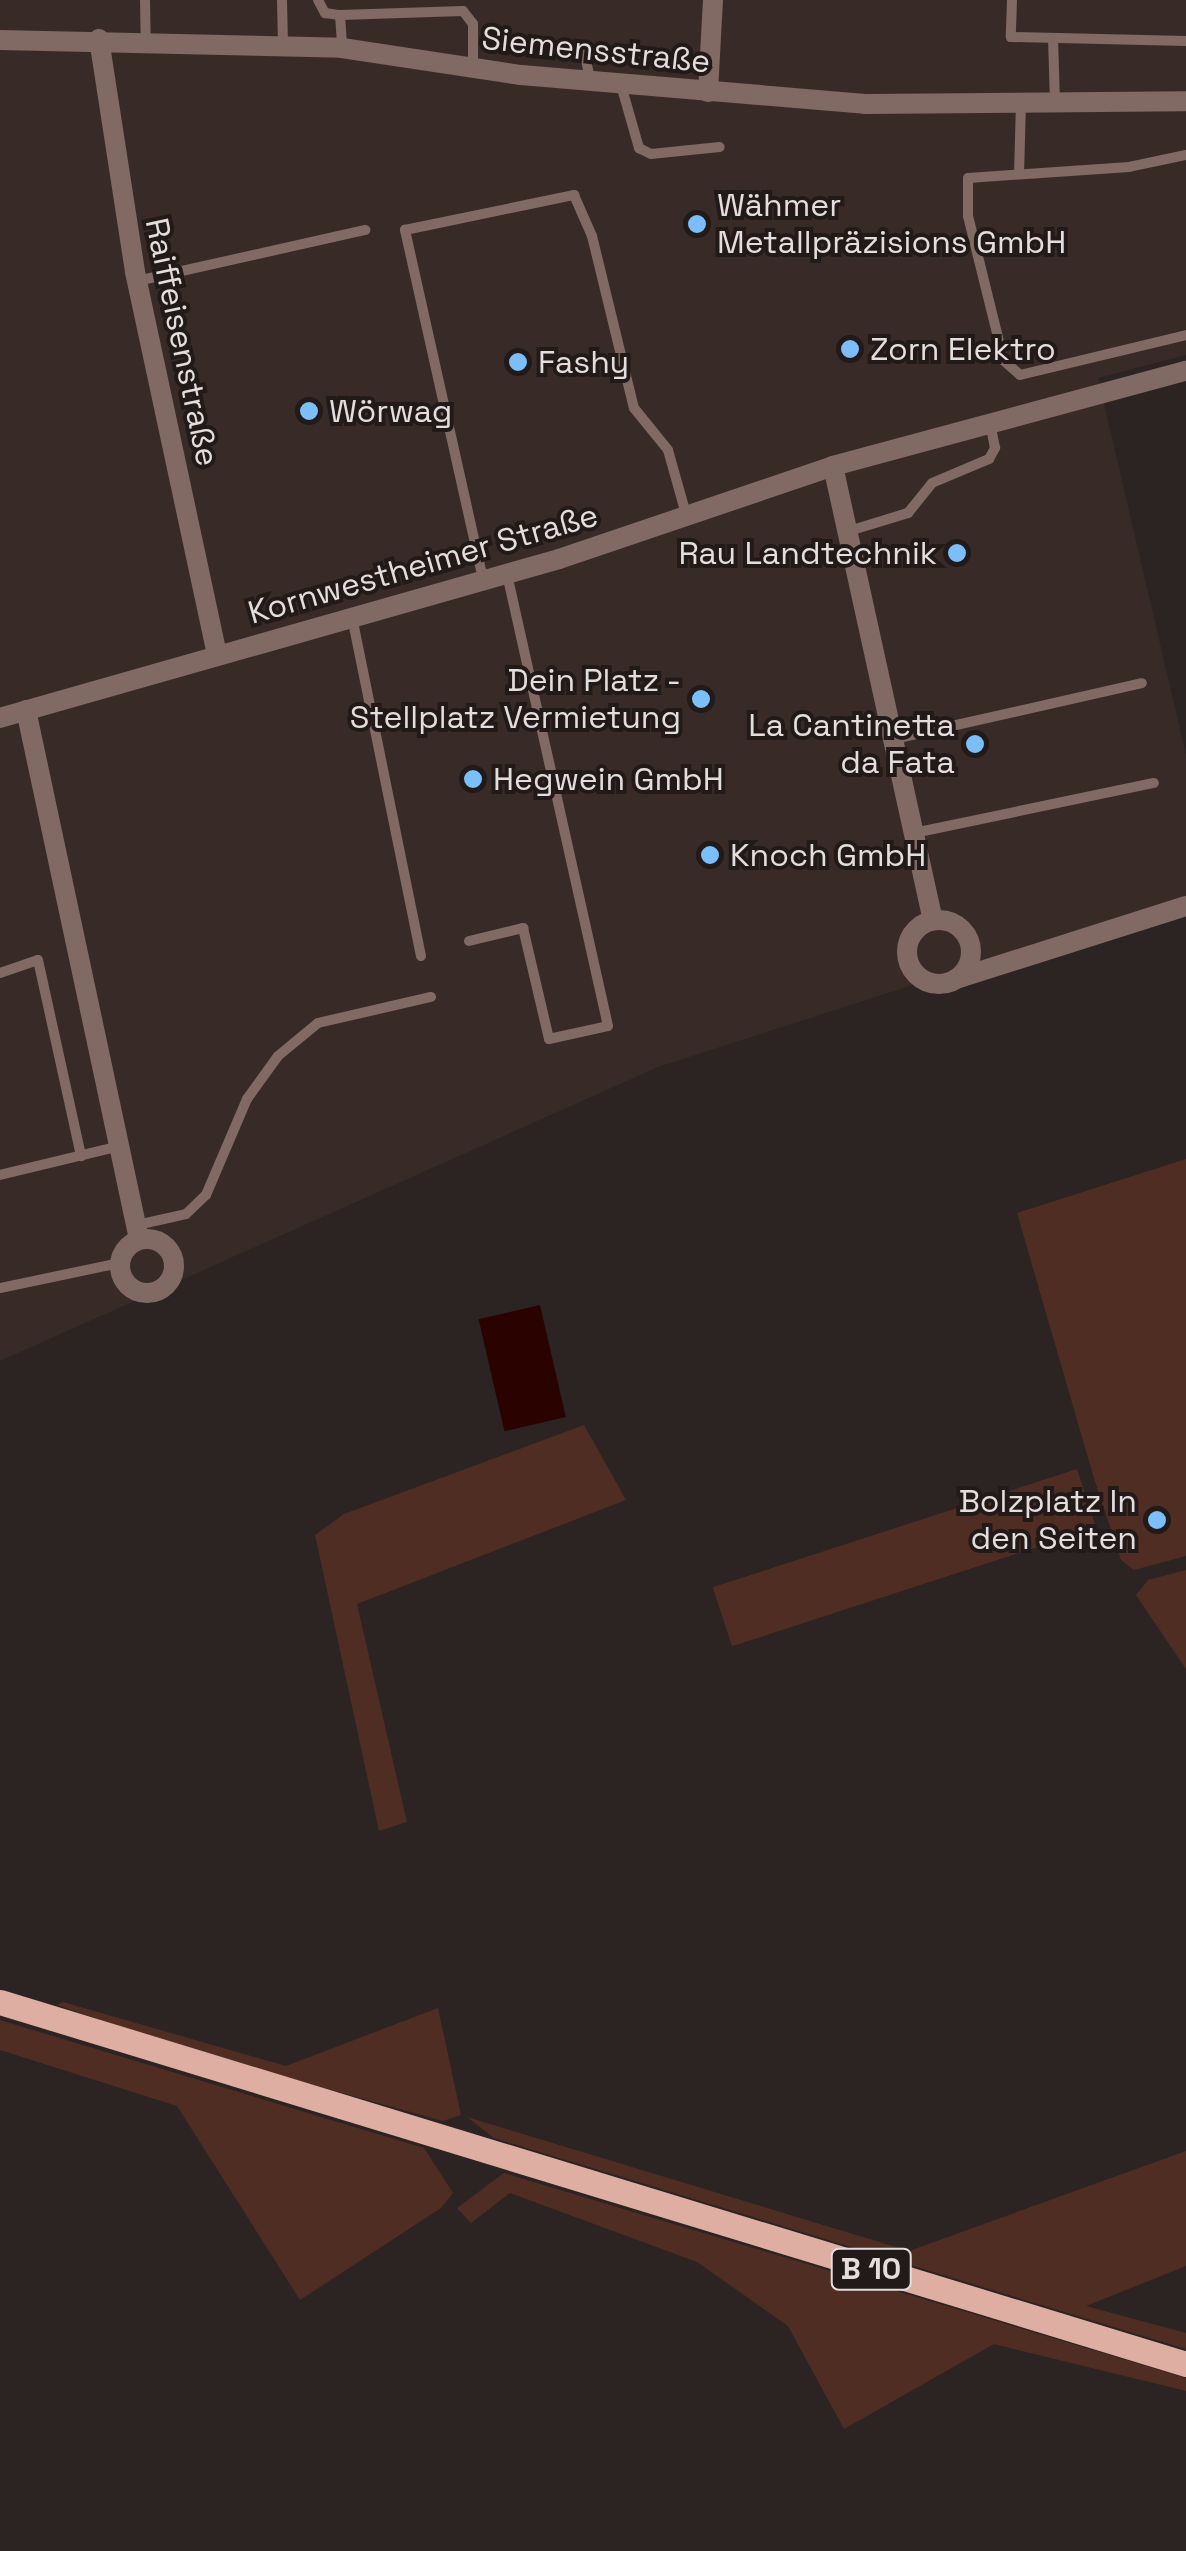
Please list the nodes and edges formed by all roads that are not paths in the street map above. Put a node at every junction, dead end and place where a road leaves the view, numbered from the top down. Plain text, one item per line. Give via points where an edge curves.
1 (144, 0) edge
2 (282, 0) edge
3 (318, 0) edge
4 (714, 0) edge
5 (1012, 0) edge
6 (340, 14) junction
7 (1053, 38) junction
8 (98, 39) junction
9 (146, 39) junction
10 (0, 40) edge
11 (1186, 41) edge
12 (283, 44) junction
13 (583, 46) dead end
14 (342, 48) junction
15 (473, 68) junction
16 (590, 80) junction
17 (621, 84) junction
18 (708, 92) junction
19 (1186, 101) edge
20 (1054, 102) junction
21 (1020, 103) junction
22 (720, 147) dead end
23 (1186, 155) edge
24 (1019, 174) junction
25 (365, 230) dead end
26 (137, 281) junction
27 (1186, 335) edge
28 (1186, 371) edge
29 (990, 422) junction
30 (833, 466) junction
31 (686, 514) junction
32 (849, 531) junction
33 (507, 572) junction
34 (483, 579) junction
35 (352, 616) junction
36 (217, 655) junction
37 (1142, 683) dead end
38 (26, 710) junction
39 (0, 718) edge
40 (894, 739) junction
41 (1154, 783) dead end
42 (914, 833) junction
43 (1186, 906) edge
44 (933, 920) junction
45 (469, 941) dead end
46 (421, 956) dead end
47 (0, 973) edge
48 (956, 979) junction
49 (432, 997) dead end
50 (122, 1146) junction
51 (80, 1156) junction
52 (0, 1175) edge
53 (138, 1232) junction
54 (120, 1263) junction
55 (0, 1288) edge
56 (0, 2002) edge
57 (1186, 2364) edge

1 - 9 lane
2 - 12 lane
3 - 6 lane via 326,13
4 - 18 street
5 - 7 lane via 1011,37
6 - 14 lane
6 - 15 lane via 463,10 473,24
7 - 11 lane
7 - 20 lane
8 - 9 street, Siemensstraße
8 - 10 street, Siemensstraße
8 - 26 street, Raiffeisenstraße
9 - 12 street, Siemensstraße
12 - 14 street, Siemensstraße
13 - 16 lane
14 - 15 street, Siemensstraße
15 - 16 street, Siemensstraße
16 - 17 street, Siemensstraße
17 - 18 street, Siemensstraße
17 - 22 lane via 639,148 651,154
18 - 21 street, Siemensstraße via 865,104
19 - 20 street, Siemensstraße
20 - 21 street, Siemensstraße
21 - 24 lane
23 - 24 lane via 1129,167
24 - 27 lane via 968,178 968,216 1004,361 1020,375
25 - 26 lane
26 - 36 street, Raiffeisenstraße
28 - 29 street, Kornwestheimer Straße
29 - 30 street, Kornwestheimer Straße
29 - 32 lane via 995,448 989,459 932,483 908,514
30 - 31 street, Kornwestheimer Straße
30 - 32 street
31 - 33 street, Kornwestheimer Straße
31 - 34 lane via 668,450 634,408 592,236 574,196 405,230
32 - 40 street
33 - 34 street, Kornwestheimer Straße
33 - 45 lane via 608,1026 548,1038 524,928
34 - 35 street, Kornwestheimer Straße
35 - 36 street, Kornwestheimer Straße
35 - 46 lane
36 - 38 street, Kornwestheimer Straße
37 - 40 lane
38 - 39 street, Kornwestheimer Straße
38 - 50 street
40 - 42 street
41 - 42 lane
42 - 44 street
43 - 48 street
44 - 48 street via 960,928 968,939 968,966
44 - 48 street via 911,936 908,963 928,982
47 - 51 lane via 38,960
49 - 53 lane via 318,1023 278,1056 248,1099 206,1195 186,1214
50 - 51 lane
50 - 53 street
51 - 52 lane
53 - 54 street
53 - 54 street via 172,1252 173,1277 166,1287 133,1290
54 - 55 lane
56 - 57 main road, B 10

